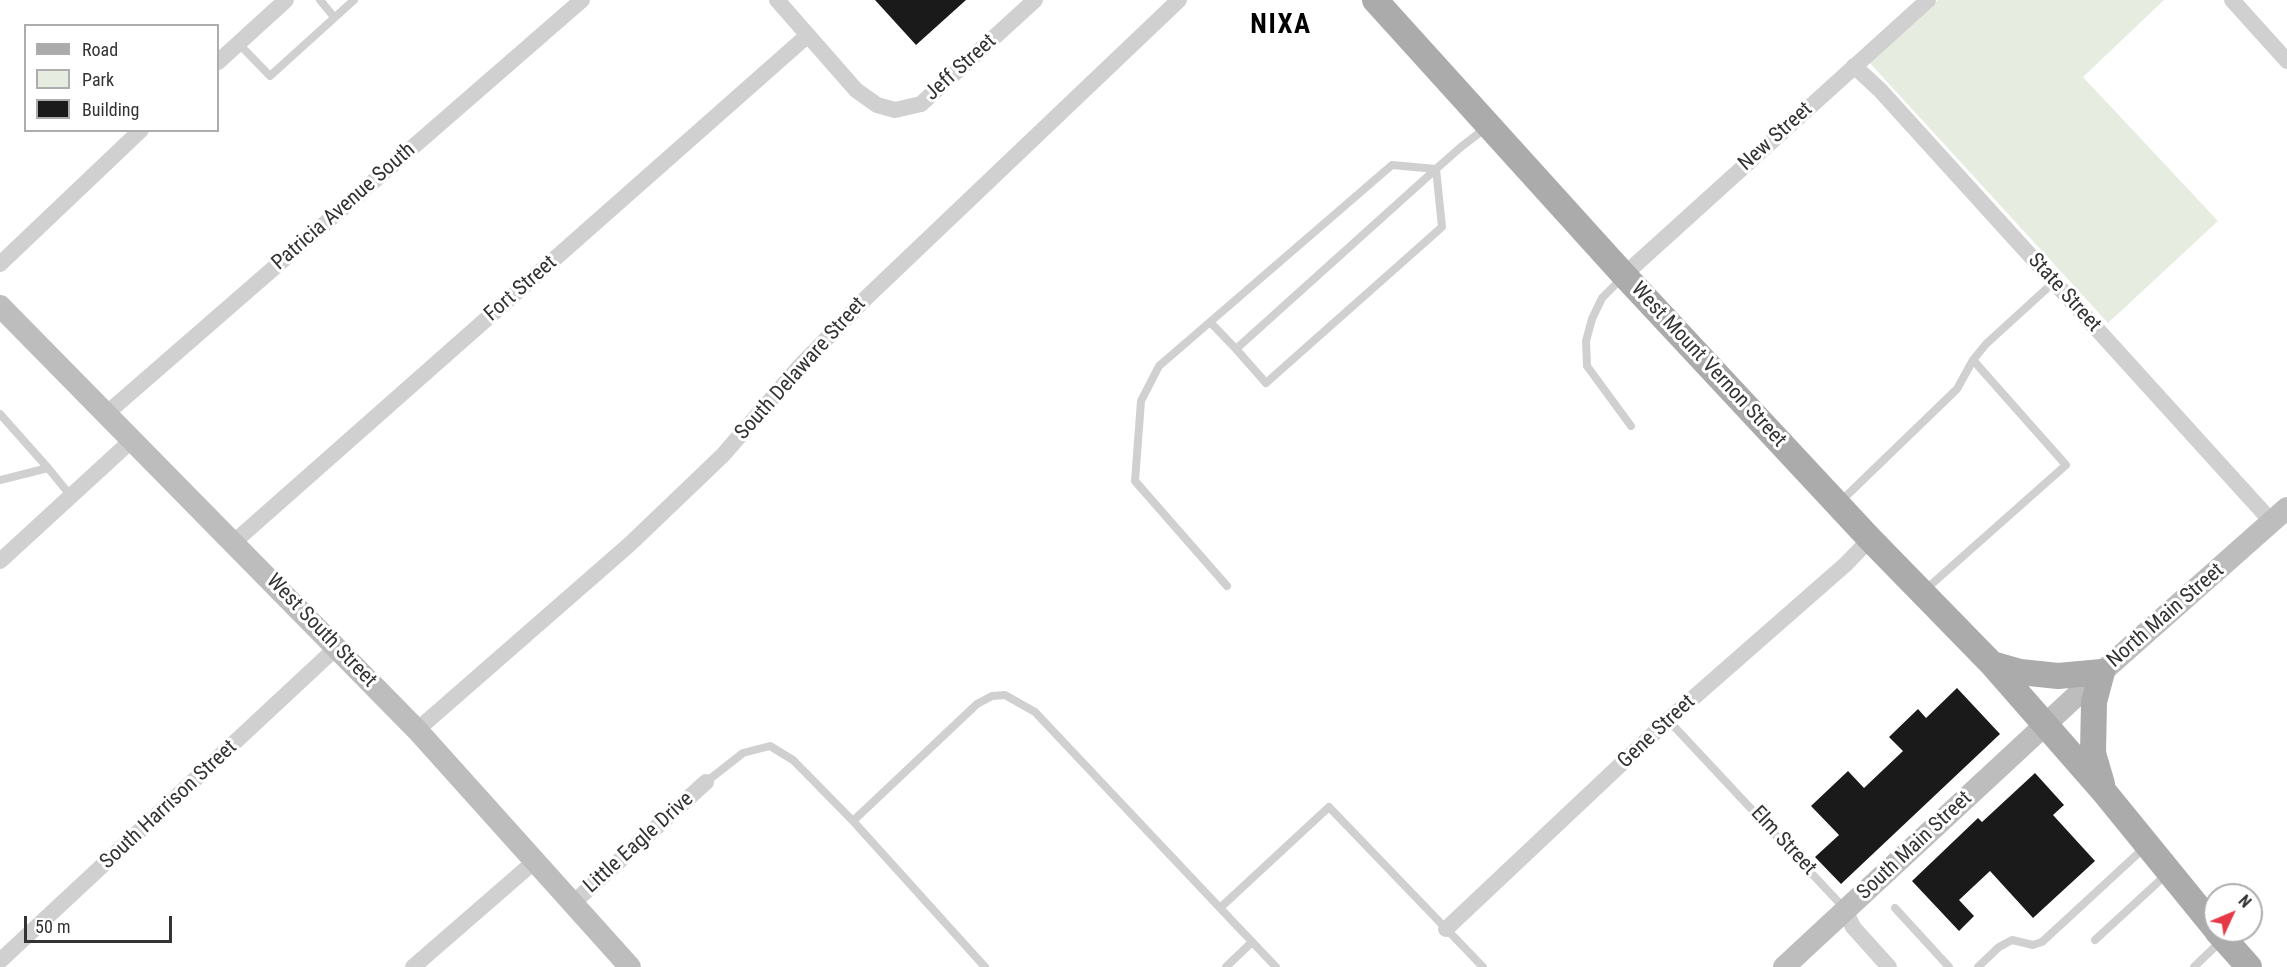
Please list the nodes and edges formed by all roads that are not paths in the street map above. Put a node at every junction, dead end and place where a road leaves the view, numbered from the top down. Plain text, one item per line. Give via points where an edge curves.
1 (286, 0) edge
2 (320, 0) edge
3 (354, 0) edge
4 (582, 0) edge
5 (777, 0) edge
6 (1035, 0) edge
7 (1179, 0) edge
8 (1375, 0) edge
9 (1928, 0) edge
10 (2232, 0) edge
11 (334, 17) junction
12 (808, 35) junction
13 (238, 43) junction
14 (219, 61) edge
15 (2287, 61) edge
16 (1854, 66) junction
17 (1489, 125) junction
18 (139, 132) edge
19 (1436, 169) junction
20 (0, 264) edge
21 (1624, 275) junction
22 (2054, 282) junction
23 (0, 306) edge
24 (1210, 322) junction
25 (1236, 349) junction
26 (1973, 360) junction
27 (0, 414) edge
28 (106, 414) junction
29 (1631, 426) dead end
30 (132, 440) junction
31 (48, 468) junction
32 (0, 480) edge
33 (71, 496) junction
34 (1838, 505) junction
35 (2280, 515) edge
36 (1870, 539) junction
37 (234, 542) junction
38 (0, 561) edge
39 (1227, 586) dead end
40 (1922, 593) junction
41 (337, 647) junction
42 (1992, 664) junction
43 (2102, 672) junction
44 (1668, 720) junction
45 (2046, 725) junction
46 (417, 730) junction
47 (706, 782) joint
48 (2105, 793) junction
49 (852, 821) junction
50 (2147, 846) junction
51 (535, 861) junction
52 (2169, 872) junction
53 (573, 903) junction
54 (1220, 908) junction
55 (1895, 908) dead end
56 (1845, 910) junction
57 (2203, 913) edge
58 (1446, 929) junction
59 (2095, 940) dead end
60 (1252, 942) junction
61 (2212, 943) edge
62 (2228, 943) edge
63 (0, 961) edge
64 (413, 967) edge
65 (630, 967) edge
66 (985, 967) edge
67 (1226, 967) edge
68 (1276, 967) edge
69 (1483, 967) edge
70 (1784, 967) edge
71 (1888, 967) edge
72 (1949, 967) edge
73 (1978, 967) edge
74 (2194, 967) edge
75 (2249, 967) edge

1 - 13 street
2 - 11 lane
3 - 11 lane
4 - 28 street, Patricia Avenue South
5 - 12 street, Jeff Street
6 - 12 street, Jeff Street via 921,104 895,110 877,105 856,90
7 - 46 street, South Delaware Street via 867,297 799,367 723,455 630,544
8 - 17 main road, West Mount Vernon Street
9 - 16 street, New Street
10 - 15 street
11 - 13 lane via 270,76
12 - 37 street, Fort Street
13 - 14 street
16 - 21 street, New Street
16 - 22 street, State Street
17 - 19 lane
17 - 21 main road, West Mount Vernon Street
18 - 20 street
19 - 24 lane via 1392,165
19 - 25 lane
19 - 25 lane via 1442,227 1266,383
21 - 29 lane via 1602,298 1592,319 1586,341 1587,366
21 - 34 main road, West Mount Vernon Street
22 - 26 lane
22 - 35 street, State Street
23 - 28 street, West South Street
24 - 25 lane
24 - 39 lane via 1159,366 1141,400 1135,481
26 - 34 lane via 1957,389
26 - 40 lane via 2066,465
27 - 31 lane
28 - 30 street, West South Street
30 - 33 street
30 - 37 street, West South Street
31 - 32 lane
31 - 33 lane
33 - 38 street
34 - 36 main road, West Mount Vernon Street
35 - 43 street, North Main Street
36 - 40 main road, West Mount Vernon Street
36 - 44 street, Gene Street
37 - 41 street, West South Street
40 - 42 main road, West Mount Vernon Street
41 - 46 street, West South Street
41 - 63 street, South Harrison Street
42 - 43 main road via 2058,676
42 - 45 main road, West Mount Vernon Street
43 - 45 street, North Main Street
43 - 48 main road via 2094,702 2093,753
44 - 56 lane, Elm Street
44 - 58 street, Gene Street
45 - 48 main road, West Mount Vernon Street
45 - 56 street, South Main Street
46 - 51 street, West South Street
47 - 49 lane via 743,753 770,746 793,760
47 - 53 street, Little Eagle Drive
48 - 50 main road, West Mount Vernon Street
49 - 54 lane via 978,704 992,696 1005,695 1035,712
49 - 66 lane
50 - 52 main road, West Mount Vernon Street
50 - 73 lane via 2042,942 2033,945 2012,940
51 - 53 street, West South Street
51 - 64 street
52 - 57 main road, West Mount Vernon Street
52 - 59 lane
53 - 65 street, West South Street
54 - 58 lane via 1329,807
54 - 60 lane
55 - 72 lane
56 - 70 street, South Main Street
56 - 71 street, Elm Street via 1853,927
58 - 69 lane
60 - 67 lane
60 - 68 lane
61 - 74 lane
62 - 75 main road, West Mount Vernon Street

